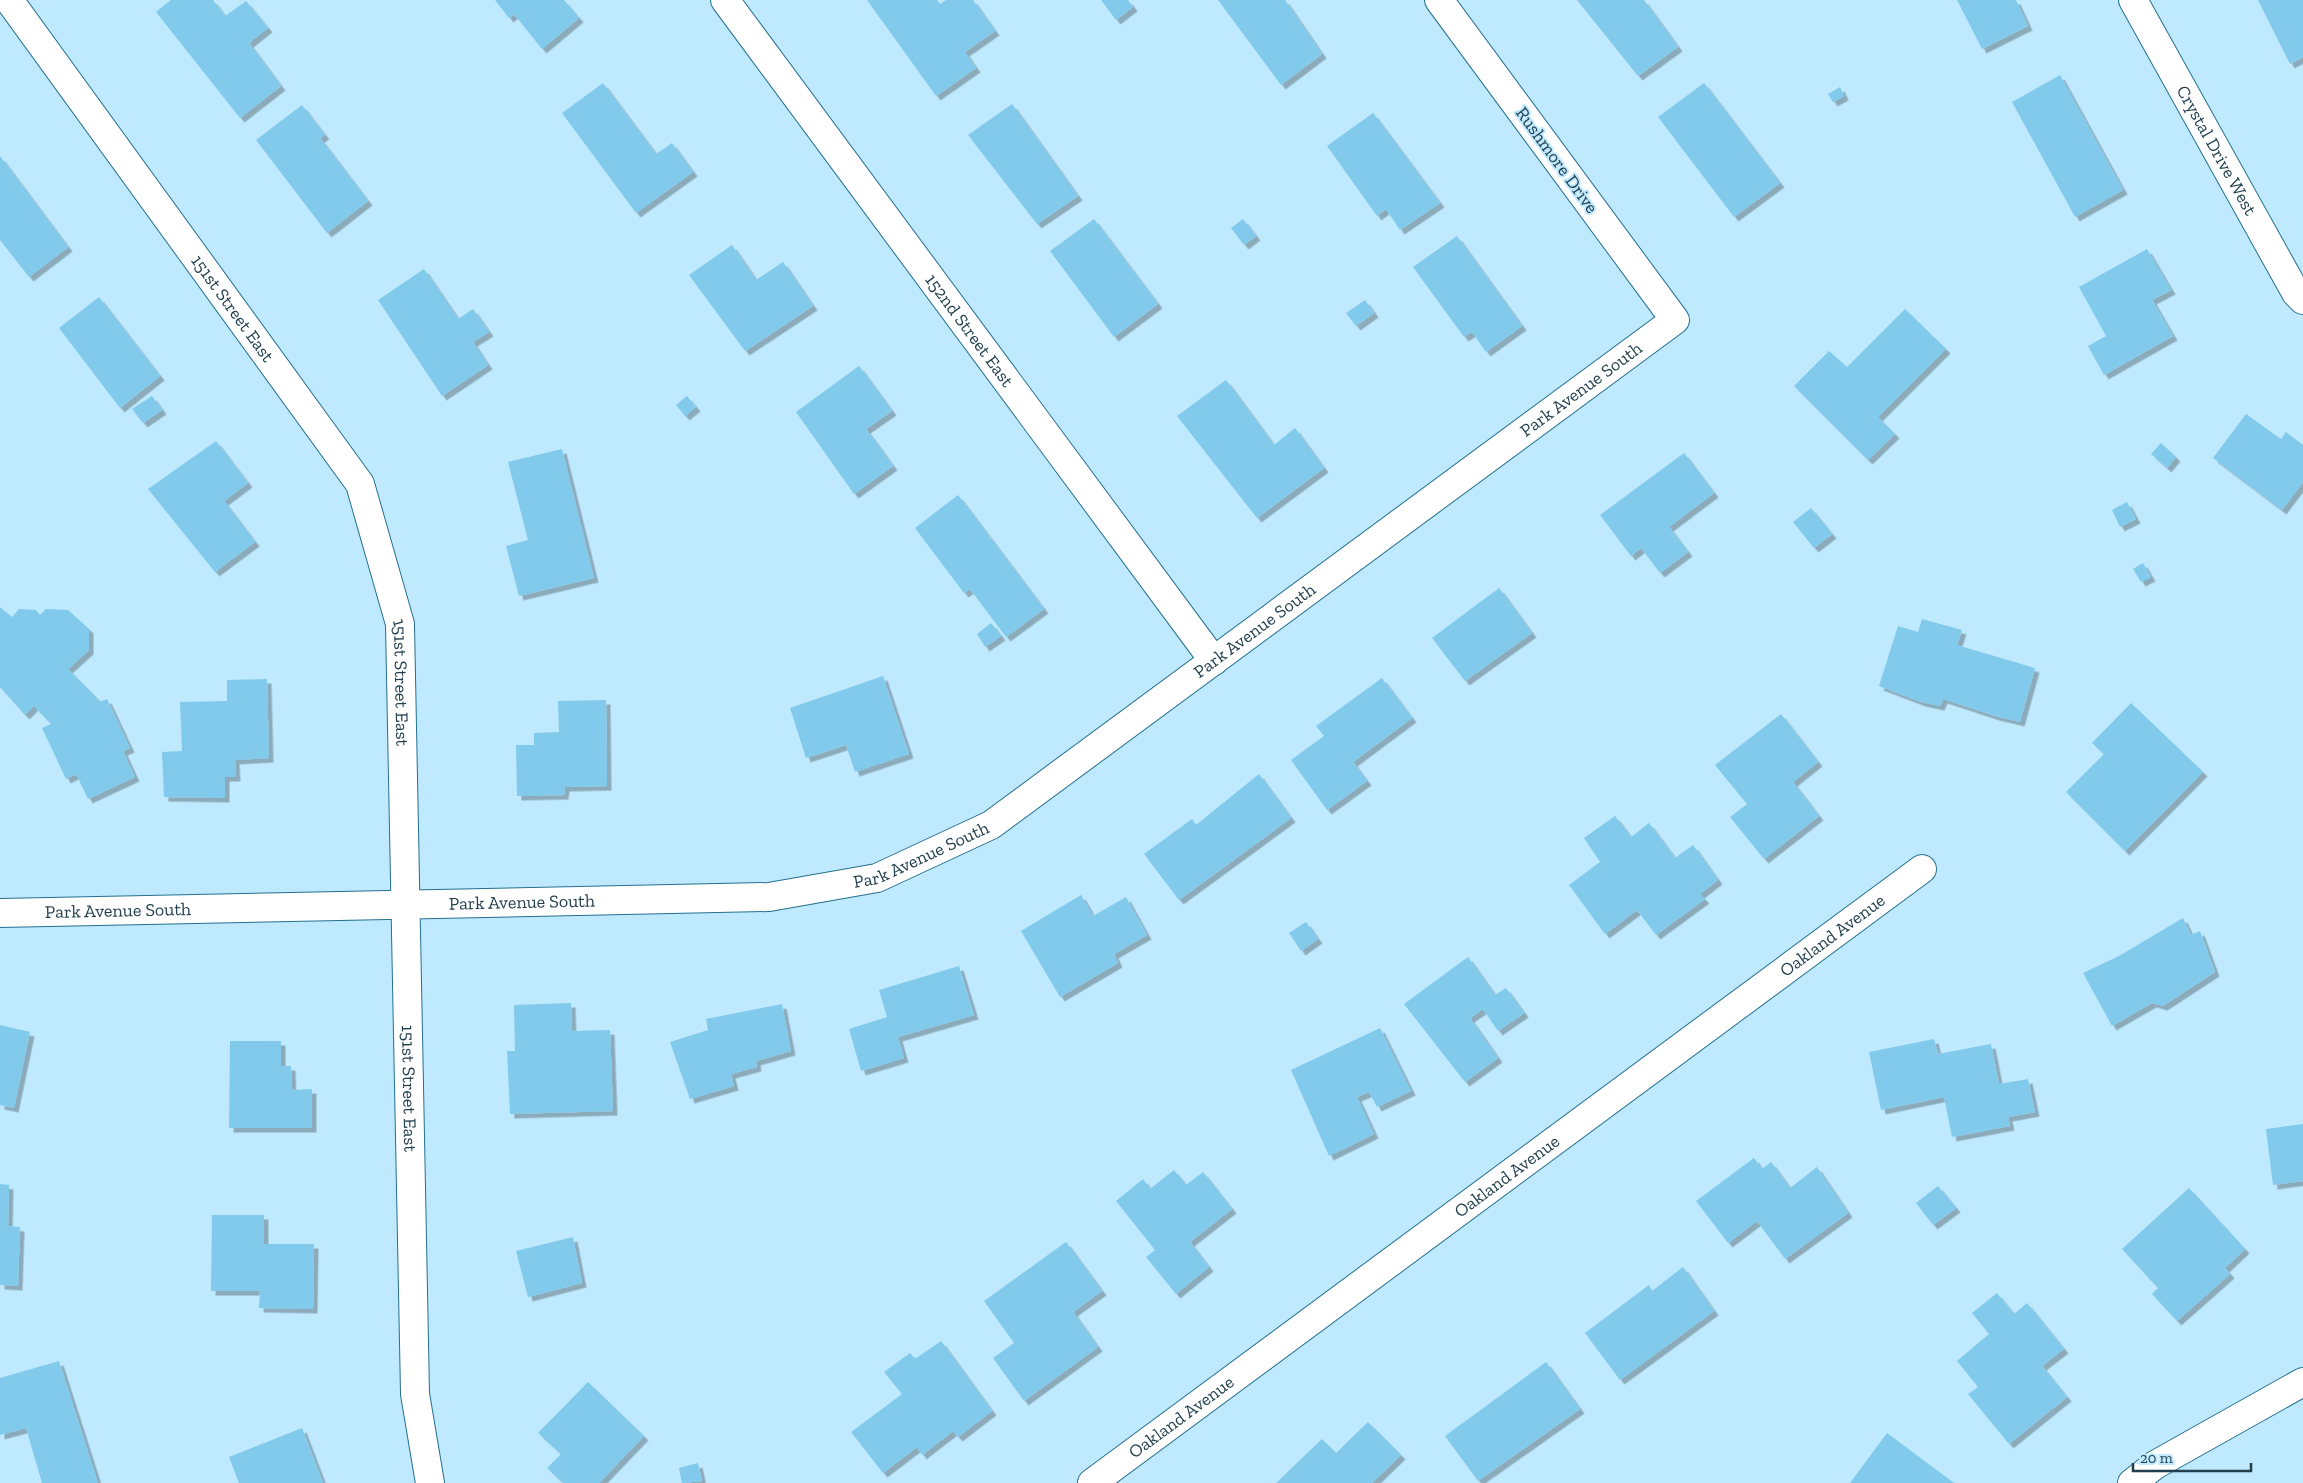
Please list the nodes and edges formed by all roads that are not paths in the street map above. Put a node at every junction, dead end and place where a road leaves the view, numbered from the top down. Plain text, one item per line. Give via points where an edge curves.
1 (9, 0) edge
2 (725, 0) edge
3 (1439, 0) edge
4 (2133, 0) edge
5 (2303, 300) edge
6 (1675, 320) joint
7 (1214, 661) junction
8 (1922, 869) dead end
9 (406, 905) junction
10 (0, 912) edge
11 (2303, 1382) edge
12 (430, 1483) edge
13 (1092, 1483) edge
14 (2132, 1483) edge

1 - 9 street, 151st Street East via 360,484 400,624
2 - 7 street, 152nd Street East
3 - 6 street, Rushmore Drive
4 - 5 street, Crystal Drive West via 2296,293
6 - 7 street, Park Avenue South
7 - 9 street, Park Avenue South via 991,825 877,878 769,898
8 - 13 street, Oakland Avenue
9 - 10 street, Park Avenue South
9 - 12 street, 151st Street East via 415,1394
11 - 14 street via 2155,1465

